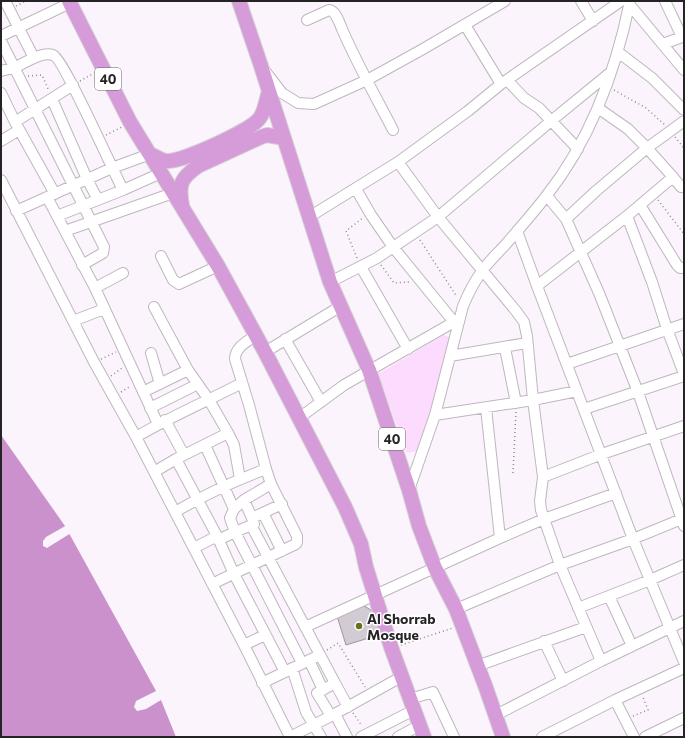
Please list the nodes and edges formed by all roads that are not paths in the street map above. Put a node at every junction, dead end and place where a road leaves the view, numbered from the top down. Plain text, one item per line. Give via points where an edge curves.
1 (239, 1) edge
2 (505, 1) edge
3 (581, 1) edge
4 (664, 1) edge
5 (70, 2) edge
6 (627, 2) edge
7 (5, 8) edge
8 (307, 20) dead end
9 (593, 21) junction
10 (465, 25) junction
11 (18, 28) junction
12 (1, 36) edge
13 (683, 37) edge
14 (1, 41) edge
15 (663, 44) junction
16 (618, 52) junction
17 (34, 58) junction
18 (261, 66) junction
19 (684, 70) edge
20 (1, 71) edge
21 (16, 72) junction
22 (611, 72) junction
23 (367, 80) junction
24 (504, 82) junction
25 (73, 85) junction
26 (269, 91) junction
27 (1, 93) edge
28 (52, 99) junction
29 (598, 108) junction
30 (36, 109) junction
31 (684, 110) edge
32 (552, 121) junction
33 (684, 121) edge
34 (17, 126) junction
35 (393, 130) dead end
36 (284, 138) junction
37 (1, 141) edge
38 (648, 148) junction
39 (578, 149) junction
40 (150, 154) junction
41 (398, 162) junction
42 (112, 168) junction
43 (161, 173) junction
44 (673, 178) junction
45 (87, 179) junction
46 (1, 180) edge
47 (74, 185) junction
48 (356, 188) junction
49 (683, 188) edge
50 (123, 190) junction
51 (173, 192) junction
52 (51, 195) junction
53 (547, 196) junction
54 (98, 200) junction
55 (82, 205) junction
56 (640, 206) junction
57 (182, 208) junction
58 (16, 211) junction
59 (57, 216) junction
60 (627, 216) junction
61 (309, 217) junction
62 (438, 217) junction
63 (566, 219) junction
64 (92, 221) junction
65 (65, 231) junction
66 (517, 231) junction
67 (393, 247) junction
68 (580, 252) junction
69 (161, 256) dead end
70 (82, 265) junction
71 (218, 266) junction
72 (361, 267) junction
73 (684, 268) edge
74 (482, 271) junction
75 (123, 273) dead end
76 (330, 282) junction
77 (537, 286) junction
78 (95, 288) junction
79 (341, 306) junction
80 (154, 307) dead end
81 (104, 309) junction
82 (73, 321) junction
83 (456, 323) junction
84 (684, 324) edge
85 (667, 329) junction
86 (256, 335) junction
87 (285, 339) junction
88 (527, 343) junction
89 (619, 345) junction
90 (505, 348) junction
91 (408, 349) junction
92 (265, 352) junction
93 (151, 353) dead end
94 (450, 356) junction
95 (567, 364) junction
96 (188, 370) junction
97 (369, 370) junction
98 (684, 375) edge
99 (242, 383) junction
100 (160, 384) junction
101 (198, 384) junction
102 (577, 391) junction
103 (143, 392) junction
104 (638, 392) junction
105 (209, 400) junction
106 (533, 400) junction
107 (321, 402) junction
108 (516, 403) junction
109 (150, 408) junction
110 (486, 408) junction
111 (584, 410) junction
112 (435, 415) junction
113 (299, 418) junction
114 (162, 422) junction
115 (684, 426) edge
116 (228, 433) junction
117 (136, 437) junction
118 (653, 437) junction
119 (205, 445) junction
120 (602, 454) junction
121 (180, 457) junction
122 (266, 470) junction
123 (154, 472) junction
124 (543, 477) junction
125 (240, 479) junction
126 (271, 484) junction
127 (224, 486) junction
128 (409, 490) junction
129 (616, 493) junction
130 (197, 499) junction
131 (244, 500) junction
132 (282, 504) junction
133 (234, 509) junction
134 (175, 512) junction
135 (263, 513) junction
136 (544, 519) junction
137 (683, 521) edge
138 (252, 522) junction
139 (235, 532) junction
140 (217, 538) junction
141 (500, 538) junction
142 (634, 539) junction
143 (194, 548) junction
144 (282, 551) junction
145 (268, 557) junction
146 (560, 565) junction
147 (684, 565) edge
148 (251, 566) junction
149 (435, 568) junction
150 (234, 574) junction
151 (280, 576) junction
152 (650, 580) junction
153 (212, 584) junction
154 (263, 585) junction
155 (375, 595) junction
156 (609, 596) junction
157 (578, 608) junction
158 (456, 609) junction
159 (684, 621) edge
160 (305, 627) junction
161 (586, 627) junction
162 (671, 628) junction
163 (265, 634) junction
164 (544, 641) junction
165 (244, 645) junction
166 (632, 646) junction
167 (320, 655) junction
168 (602, 661) junction
169 (306, 662) junction
170 (684, 662) edge
171 (477, 666) junction
172 (684, 668) edge
173 (289, 670) junction
174 (401, 677) junction
175 (563, 681) junction
176 (262, 683) junction
177 (335, 683) junction
178 (320, 692) junction
179 (302, 700) junction
180 (615, 700) junction
181 (412, 704) junction
182 (348, 707) junction
183 (333, 715) junction
184 (496, 715) junction
185 (684, 718) edge
186 (314, 725) junction
187 (422, 731) edge
188 (364, 735) edge
189 (290, 737) edge
190 (321, 737) edge
191 (347, 737) edge
192 (398, 737) edge
193 (454, 737) edge
194 (503, 737) edge
195 (542, 737) edge
196 (634, 737) edge
197 (645, 737) edge

1 - 18 highway, 40
2 - 10 street
3 - 9 street
4 - 13 street
5 - 11 street
5 - 40 highway, 40 via 130,122
6 - 9 street
6 - 15 street
6 - 16 street
7 - 11 street
8 - 23 street via 329,10 335,13
9 - 24 street
10 - 23 street
10 - 24 street
11 - 12 street
11 - 17 street
13 - 15 street
14 - 21 street
15 - 19 street
16 - 22 street
16 - 31 street via 652,78
17 - 21 street
17 - 25 street via 51,54 56,57
18 - 23 street via 282,94 298,103 314,104
18 - 26 highway, 40
20 - 21 street
21 - 30 street
22 - 29 street
22 - 32 street
23 - 35 street
24 - 32 street
24 - 41 street
25 - 28 street
25 - 42 street
26 - 36 highway, 40
26 - 40 highway via 264,111 258,120 241,132 180,159 166,161
27 - 34 street
28 - 30 street
28 - 45 street
29 - 38 street via 622,124
29 - 39 street
30 - 34 street
30 - 47 street
32 - 39 street
32 - 62 street
33 - 38 street
34 - 37 street
34 - 52 street
36 - 57 highway via 267,135 261,137 189,172 182,180 179,191
36 - 61 highway, 40
38 - 44 street
38 - 63 street
39 - 53 street
40 - 42 street
40 - 43 highway
41 - 48 street
41 - 62 street
42 - 45 street
42 - 50 street
43 - 50 street
43 - 51 highway
44 - 49 street
44 - 56 street
45 - 47 street
45 - 54 street
46 - 58 street
47 - 52 street
47 - 55 street
48 - 61 street
48 - 67 street
50 - 54 street
51 - 57 highway
51 - 64 street
52 - 58 street
52 - 59 street
53 - 63 street
53 - 66 street
54 - 55 street
55 - 59 street
55 - 64 street
56 - 60 street
56 - 73 street via 677,265
57 - 71 highway
58 - 82 street
59 - 65 street
60 - 68 street
60 - 85 street
61 - 76 highway, 40
62 - 67 street
62 - 74 street
63 - 68 street
64 - 65 street
64 - 70 street via 104,251 100,256
65 - 70 street
66 - 74 street
66 - 77 street
67 - 72 street
67 - 83 street
68 - 77 street
68 - 89 street
69 - 71 street via 173,280 179,284
70 - 78 street
71 - 86 highway
72 - 76 street
72 - 91 street
74 - 83 street via 470,290
74 - 88 street via 522,320
75 - 78 street
76 - 79 highway, 40
77 - 95 street
78 - 81 street
79 - 87 street
79 - 97 highway, 40
80 - 96 street
81 - 82 street
81 - 103 street
82 - 117 street
83 - 91 street
83 - 94 street
84 - 85 street
85 - 89 street
85 - 98 street
86 - 92 highway
86 - 99 street via 235,354
87 - 92 street
87 - 107 street
88 - 90 street
88 - 106 street
89 - 95 street
89 - 104 street
90 - 94 street
90 - 108 street
91 - 97 street
92 - 113 highway
93 - 100 street
94 - 112 street
95 - 102 street
96 - 100 street
96 - 101 street
97 - 107 street
97 - 128 highway, 40
98 - 104 street
99 - 105 street
99 - 122 street
100 - 103 street
101 - 105 street
101 - 109 street
102 - 106 street
102 - 111 street
103 - 109 street
104 - 111 street
104 - 118 street
105 - 114 street
105 - 116 street
106 - 108 street
106 - 124 street
107 - 113 street
108 - 110 street
109 - 114 street
110 - 112 street
110 - 141 street
111 - 120 street
112 - 128 street
113 - 155 highway via 359,538
114 - 117 street
114 - 121 street
115 - 118 street
116 - 119 street
116 - 125 street via 235,451
117 - 123 street
118 - 120 street
118 - 137 street
119 - 121 street
119 - 127 street
120 - 124 street
120 - 129 street
121 - 123 street
121 - 130 street
122 - 125 street
122 - 126 street
123 - 134 street
124 - 136 street via 540,501
125 - 127 street
126 - 131 street
126 - 132 street
127 - 130 street
127 - 133 street
128 - 149 highway, 40
129 - 136 street
129 - 142 street
130 - 134 street
130 - 140 street
131 - 133 street
131 - 138 street
132 - 135 street
132 - 144 street via 298,539 296,544
133 - 139 street via 230,518
134 - 143 street
135 - 138 street
135 - 144 street
136 - 141 street
136 - 146 street
137 - 142 street
138 - 139 street
138 - 145 street
139 - 140 street
139 - 148 street
140 - 143 street
140 - 150 street
141 - 149 street
142 - 146 street
142 - 152 street
143 - 153 street
144 - 145 street
145 - 148 street
145 - 151 street
146 - 157 street
146 - 158 street
147 - 152 street
148 - 150 street
148 - 154 street
149 - 155 street
149 - 158 highway, 40
150 - 153 street
150 - 163 street
151 - 154 street
151 - 160 street
152 - 156 street
152 - 162 street
153 - 165 street
154 - 169 street
155 - 160 street
155 - 174 highway
156 - 157 street
156 - 166 street
157 - 161 street
158 - 171 highway, 40
159 - 162 street
160 - 167 street
161 - 164 street
161 - 168 street
162 - 166 street
162 - 170 street
163 - 165 street
163 - 173 street
164 - 171 street
164 - 175 street
165 - 176 street
166 - 168 street
167 - 169 street
167 - 177 street
168 - 175 street
169 - 173 street
169 - 178 street
171 - 184 highway, 40
172 - 180 street
173 - 176 street
173 - 179 street
174 - 181 highway
174 - 182 street
175 - 184 street
176 - 189 street
177 - 178 street
177 - 182 street
178 - 179 street
178 - 183 street
179 - 186 street
180 - 195 street
180 - 196 street
181 - 187 highway
181 - 188 street
181 - 193 street via 433,692
182 - 183 street
183 - 186 street
183 - 191 street
184 - 194 highway, 40
185 - 197 street
186 - 189 street
186 - 190 street
187 - 192 street

